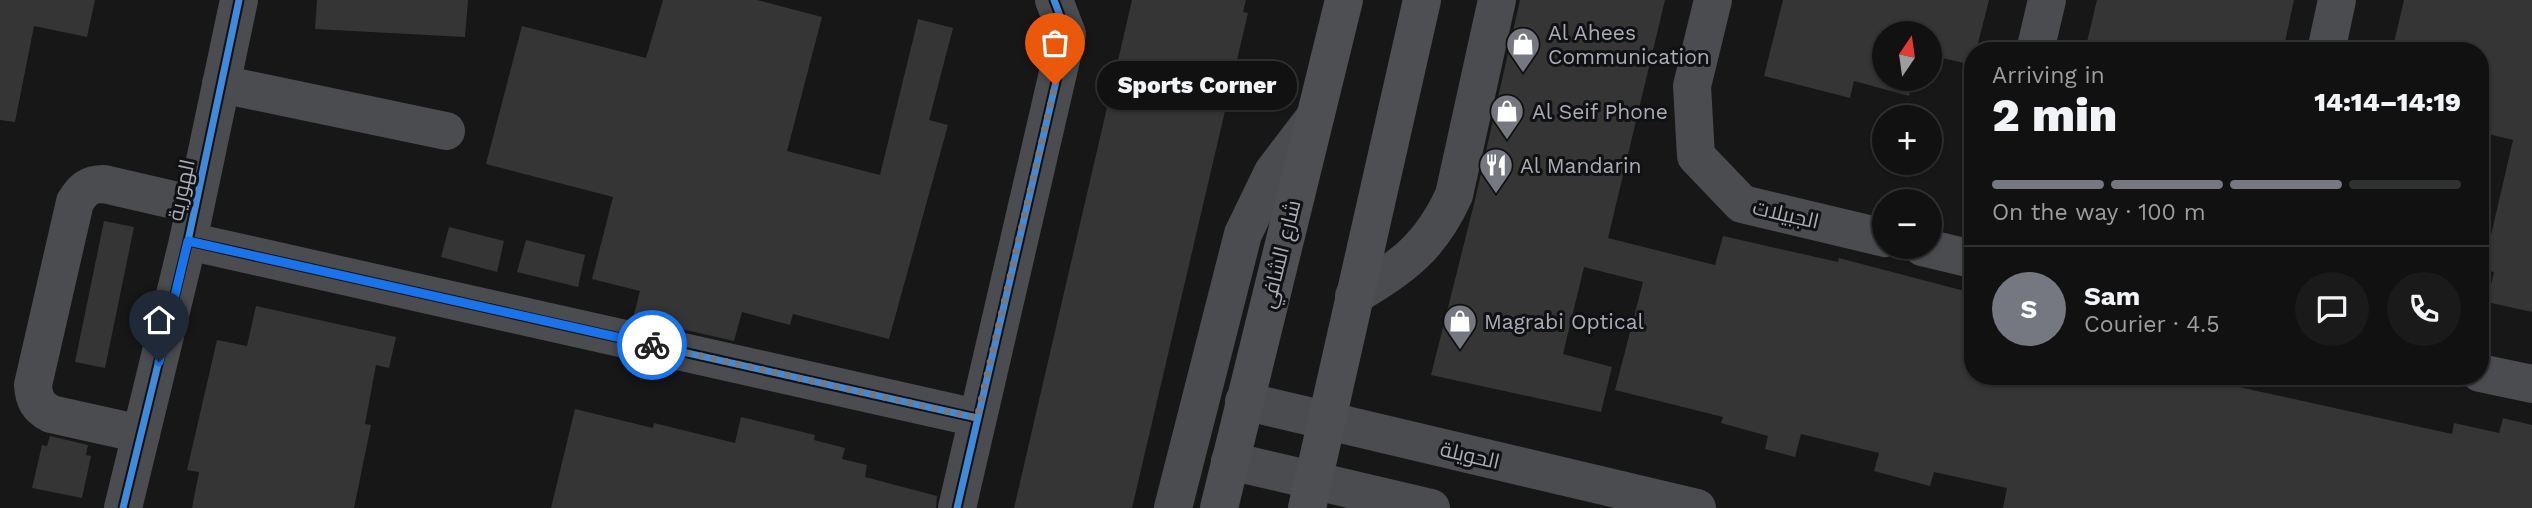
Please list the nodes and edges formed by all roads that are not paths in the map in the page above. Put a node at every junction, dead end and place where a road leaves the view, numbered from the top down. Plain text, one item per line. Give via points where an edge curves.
1 (239, 0) edge
2 (1054, 0) edge
3 (1343, 0) edge
4 (1422, 0) edge
5 (1497, 0) edge
6 (1713, 0) edge
7 (2047, 0) edge
8 (2337, 0) edge
9 (2037, 42) edge
10 (2328, 42) edge
11 (221, 84) junction
12 (1315, 117) junction
13 (446, 131) dead end
14 (192, 223) junction
15 (1872, 235) edge
16 (1942, 252) edge
17 (1964, 257) edge
18 (1354, 296) junction
19 (2489, 375) edge
20 (2532, 384) edge
21 (1244, 401) junction
22 (977, 418) junction
23 (1326, 421) junction
24 (141, 434) junction
25 (1230, 461) junction
26 (1310, 494) edge
27 (123, 508) edge
28 (957, 508) edge
29 (1173, 508) edge
30 (1219, 508) edge
31 (1432, 508) edge
32 (1696, 508) edge

1 - 11 street, الهورية
2 - 22 street via 1067,34
3 - 12 main road, شارع الشافي
4 - 18 main road
5 - 18 street via 1454,195 1443,218 1413,257
6 - 15 street, الجبيلات via 1692,86 1696,156 1742,204
7 - 9 street
8 - 10 street
11 - 13 street
11 - 14 street, الهورية
12 - 21 main road, شارع الشافي
12 - 29 street via 1273,172 1243,234
14 - 22 street
14 - 24 street, الهورية
14 - 24 street via 104,184 91,184 75,202 34,398 51,414
16 - 17 street
18 - 23 main road
19 - 20 street
21 - 23 street, الحويلة
21 - 25 main road, شارع الشافي
22 - 28 street
23 - 26 main road
23 - 32 street, الحويلة
24 - 27 street, الهورية
25 - 26 street
25 - 30 main road, شارع الشافي
26 - 31 street

